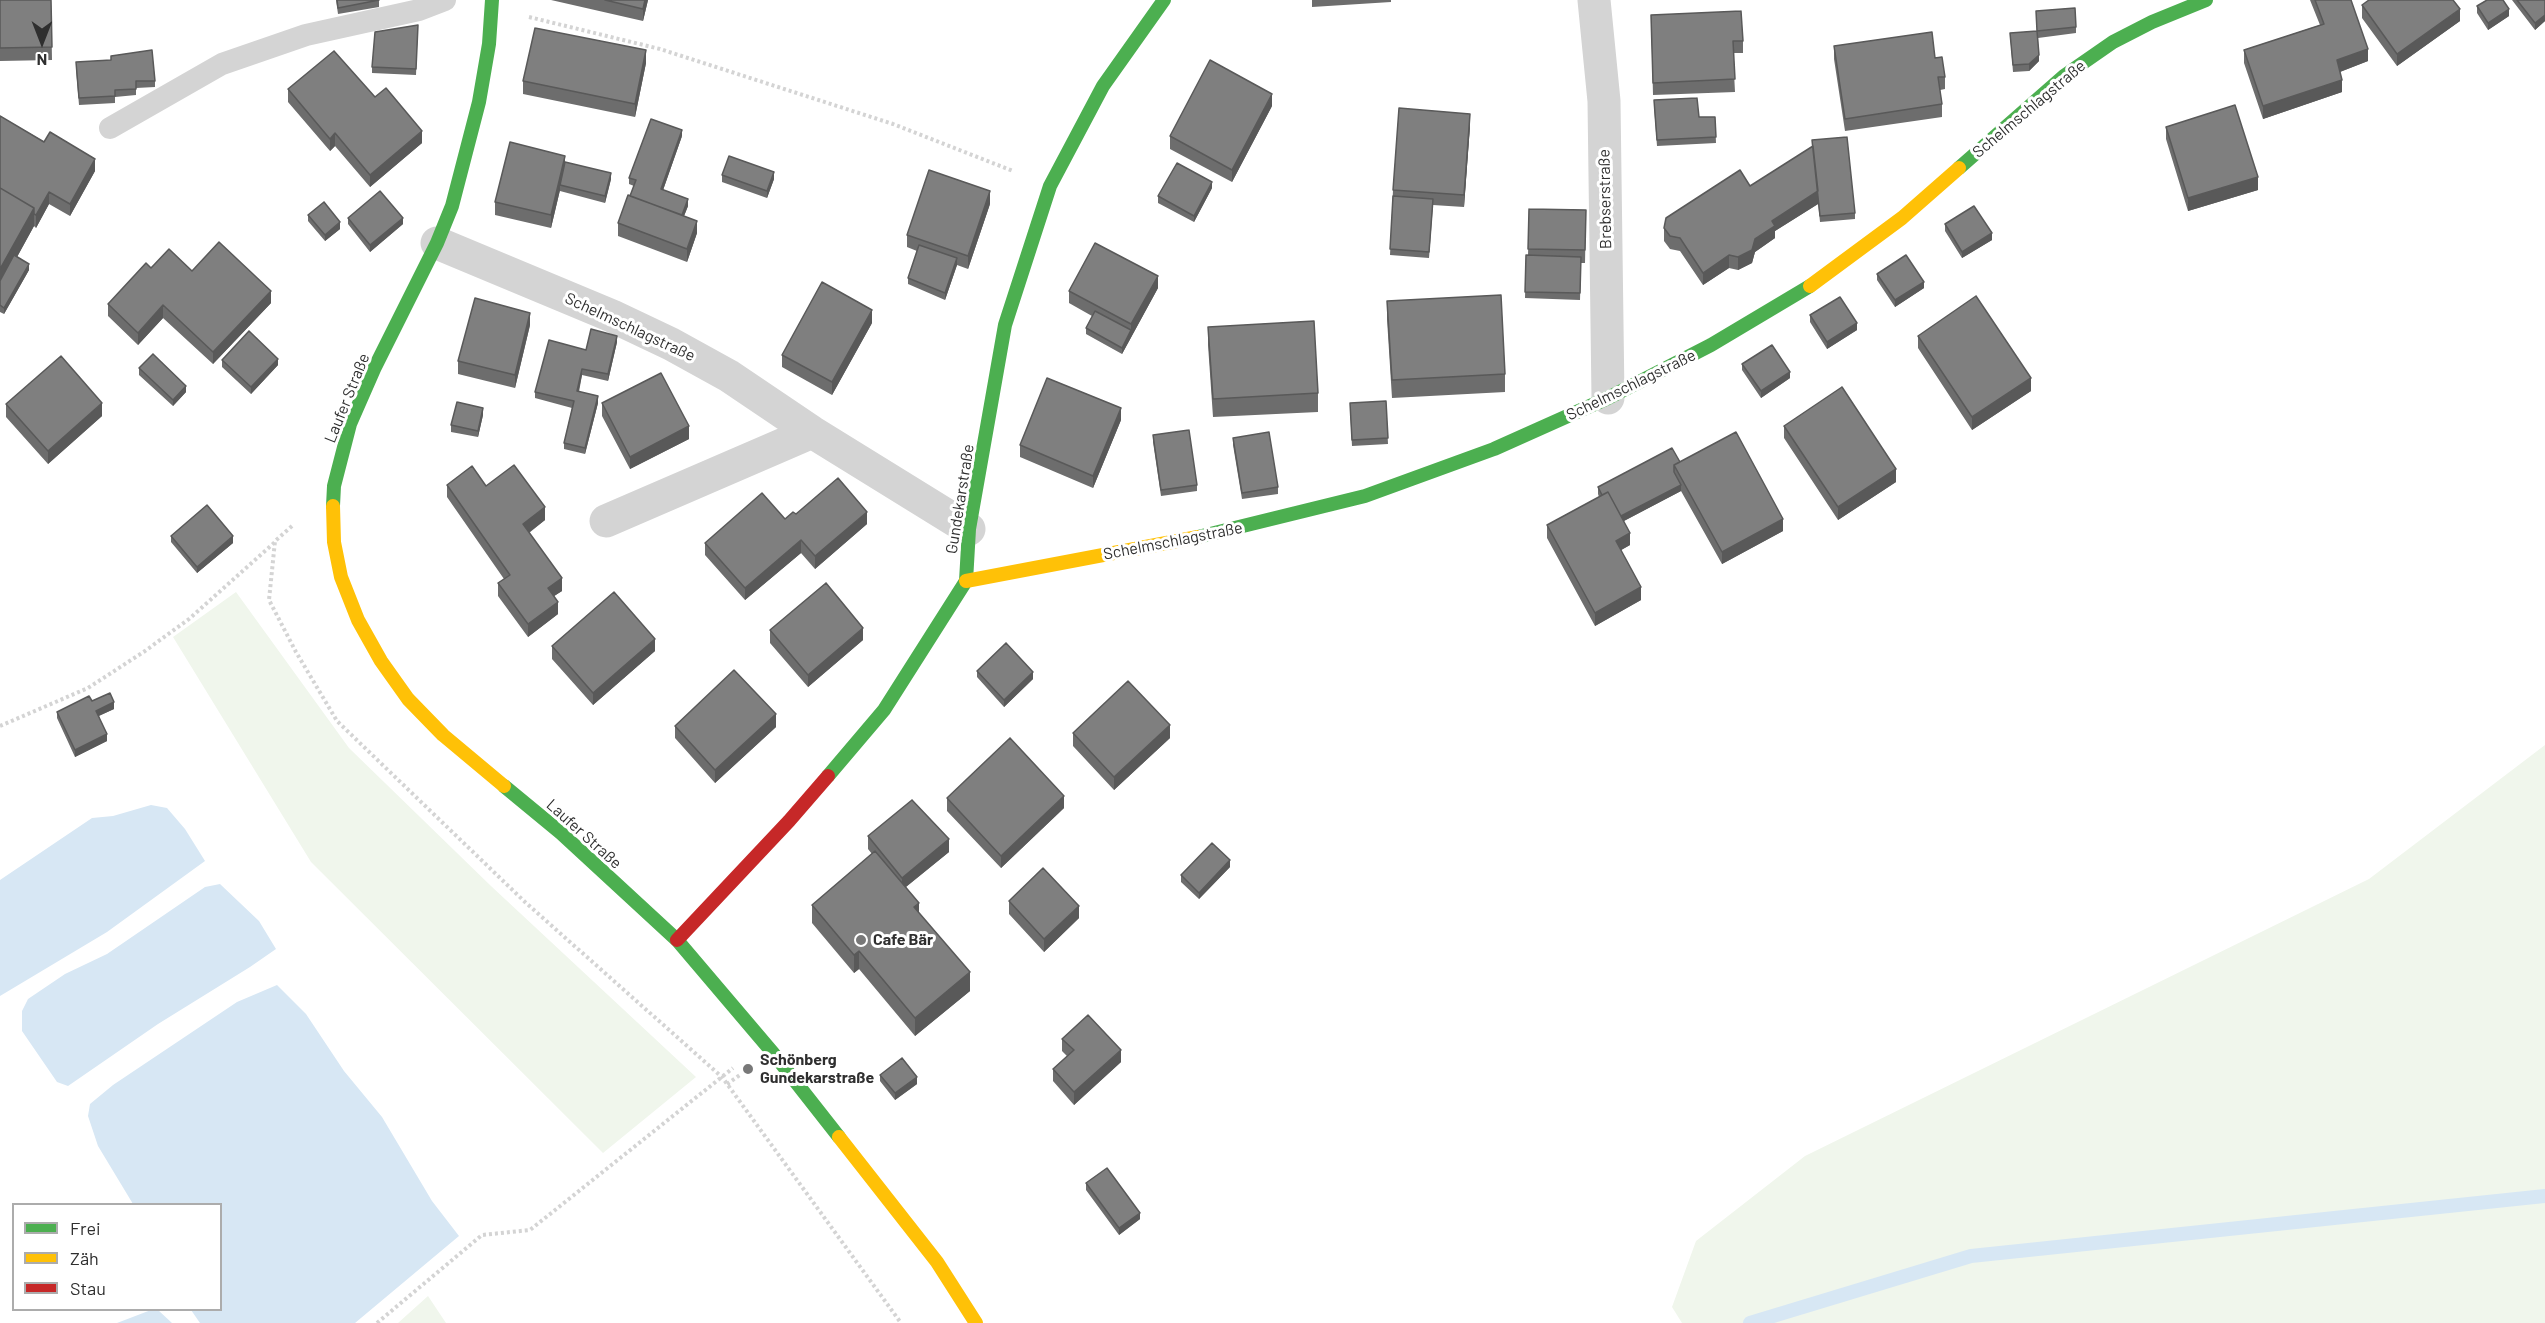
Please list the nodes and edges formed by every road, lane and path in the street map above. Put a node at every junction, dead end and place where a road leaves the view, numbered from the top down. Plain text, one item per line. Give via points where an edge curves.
1 (445, 0) edge
2 (1164, 0) edge
3 (1594, 0) edge
4 (2206, 0) edge
5 (492, 5) edge
6 (110, 128) dead end
7 (1050, 186) junction
8 (437, 243) junction
9 (1608, 398) junction
10 (812, 432) junction
11 (334, 486) junction
12 (606, 521) dead end
13 (969, 529) junction
14 (275, 542) junction
15 (966, 580) junction
16 (0, 726) edge
17 (677, 940) junction
18 (764, 1042) junction
19 (722, 1077) junction
20 (377, 1323) edge
21 (901, 1323) edge
22 (976, 1323) edge

1 - 6 lane via 419,10 306,35 222,64
2 - 7 street, Gundekarstraße via 1103,86
3 - 9 street, Brebserstraße via 1604,101
4 - 9 street, Schelmschlagstraße via 2113,42 2064,76 1902,218 1810,285 1711,345
5 - 7 path via 671,53 893,124
5 - 8 street, Laufer Straße via 479,102 452,206
7 - 13 street, Gundekarstraße via 1005,325
8 - 10 street, Schelmschlagstraße via 671,344 729,376
8 - 11 street, Laufer Straße via 350,424
9 - 15 street, Schelmschlagstraße via 1494,449 1365,496 1221,533
10 - 12 street
10 - 13 street, Schelmschlagstraße
11 - 14 path
11 - 17 street, Laufer Straße via 334,542 341,577 357,620 408,699 442,735 561,833
13 - 15 street, Gundekarstraße
14 - 16 path via 189,619 145,651 88,688
14 - 19 path via 269,600 337,721 525,902
15 - 17 street, Gundekarstraße via 884,710 789,821
17 - 18 street, Laufer Straße
18 - 19 path
18 - 22 street, Laufer Straße via 936,1262
19 - 20 path via 530,1230 482,1235
19 - 21 path

